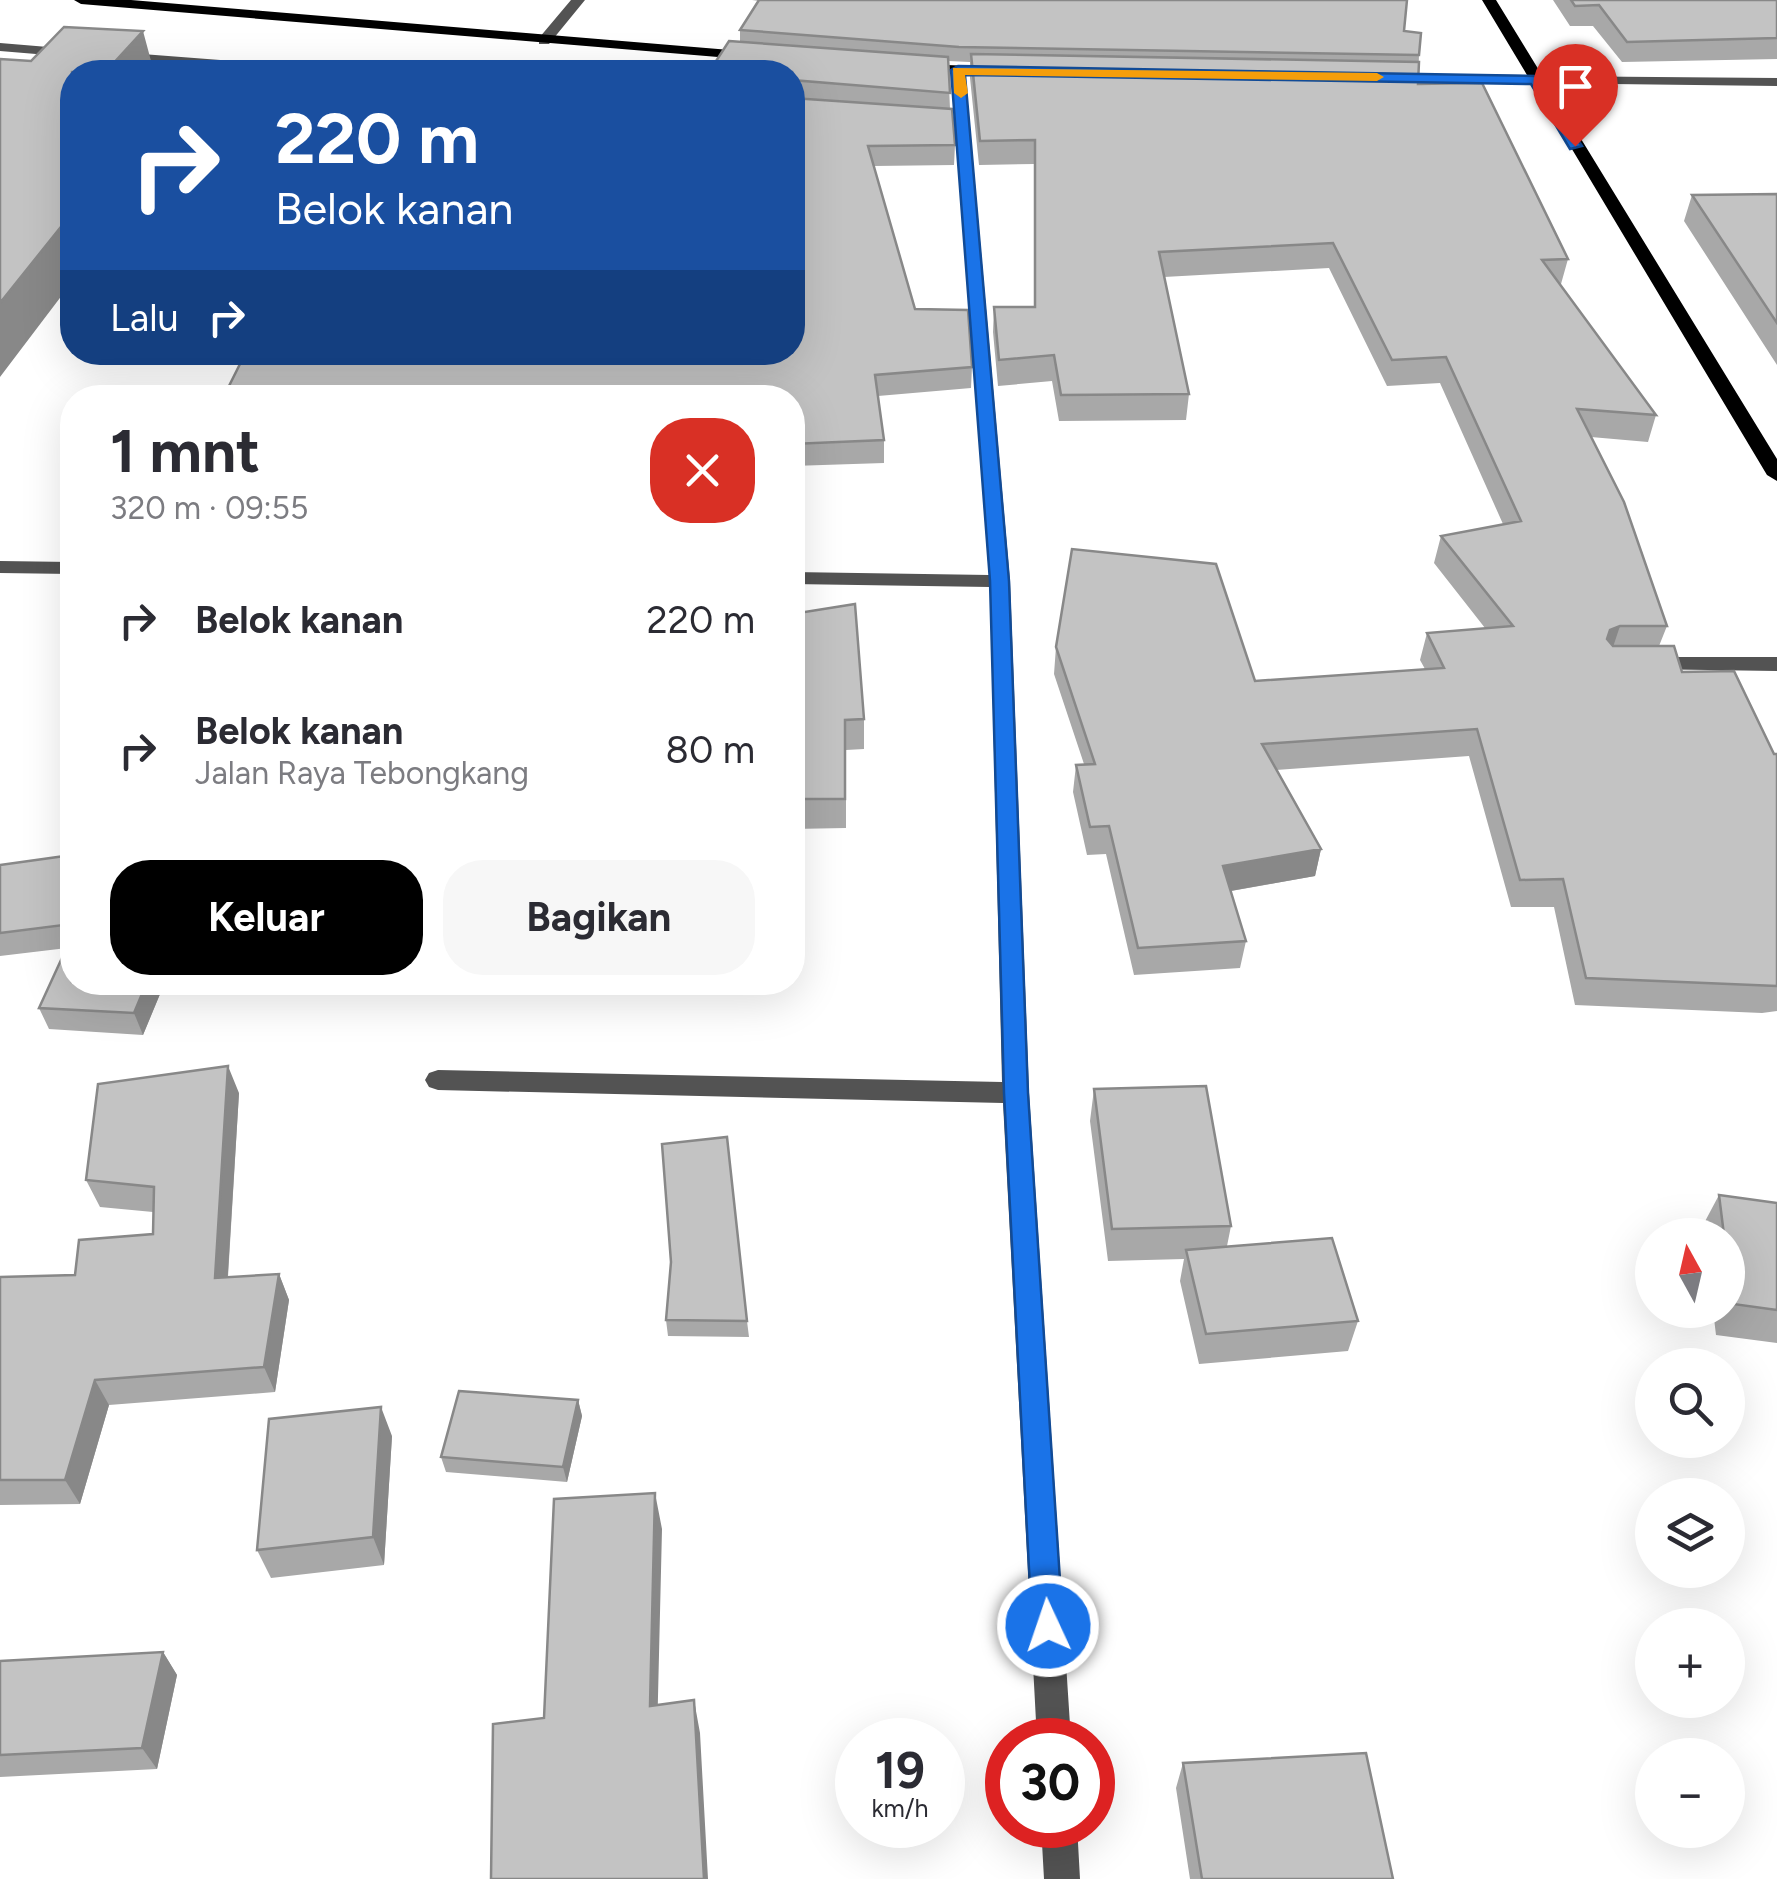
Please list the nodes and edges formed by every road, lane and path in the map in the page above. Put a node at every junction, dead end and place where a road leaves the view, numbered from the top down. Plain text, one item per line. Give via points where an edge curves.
1 (81, 0) edge
2 (578, 0) edge
3 (1489, 0) edge
4 (544, 41) junction
5 (0, 47) edge
6 (781, 58) edge
7 (170, 60) edge
8 (899, 66) edge
9 (958, 70) junction
10 (1018, 72) edge
11 (1356, 77) edge
12 (1535, 80) junction
13 (1777, 82) edge
14 (1777, 475) edge
15 (0, 567) edge
16 (60, 568) edge
17 (805, 578) edge
18 (1000, 581) junction
19 (1630, 664) edge
20 (1777, 664) edge
21 (438, 1080) dead end
22 (1016, 1093) junction
23 (1053, 1718) edge
24 (1060, 1848) edge
25 (1062, 1879) edge

1 - 4 main road
2 - 4 street
3 - 12 main road
4 - 6 main road
5 - 7 street
8 - 9 main road
9 - 10 main road
9 - 18 street via 954,121
11 - 12 main road
12 - 13 street
12 - 14 main road
15 - 16 street
17 - 18 street
18 - 22 street
19 - 20 street
21 - 22 street
22 - 23 street
24 - 25 street

